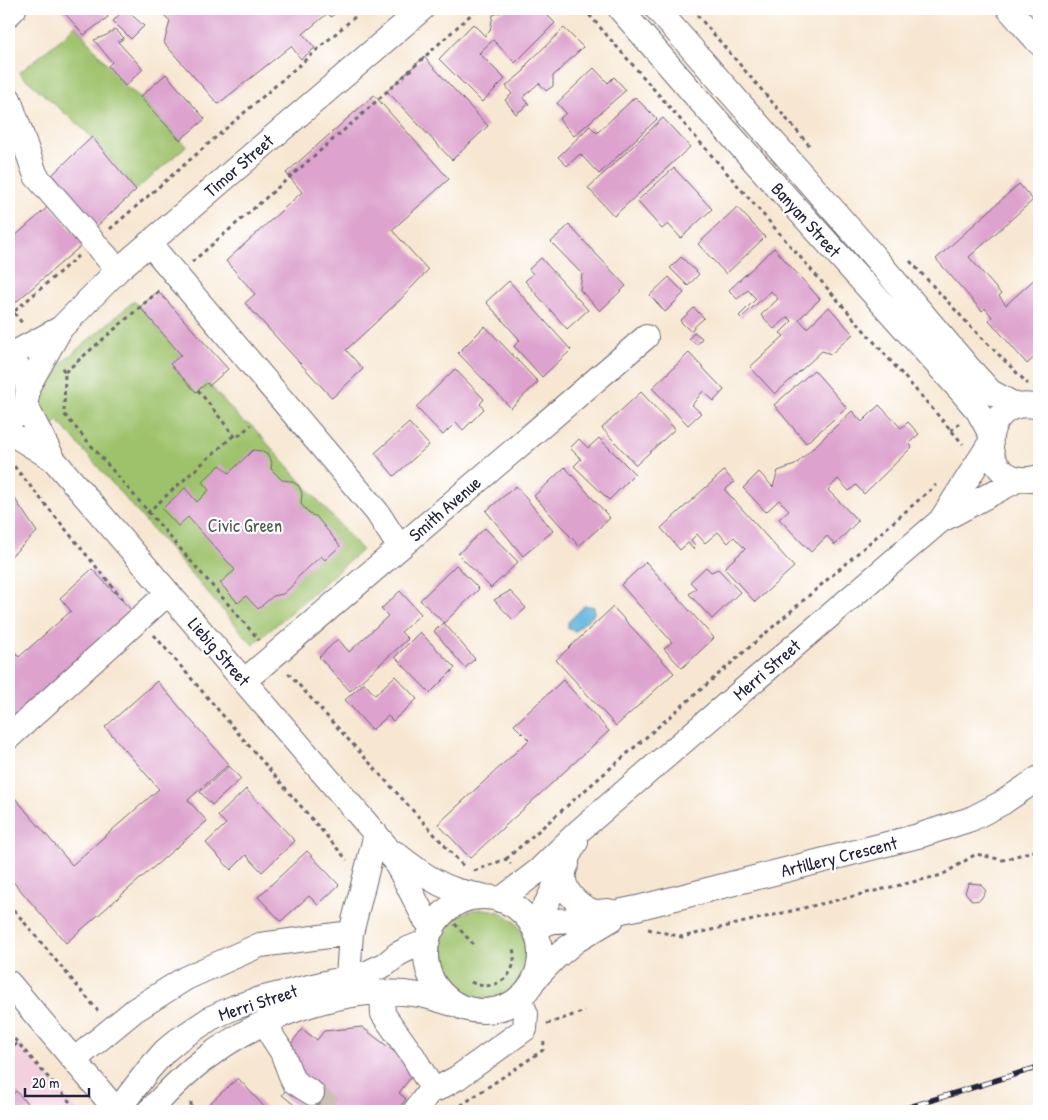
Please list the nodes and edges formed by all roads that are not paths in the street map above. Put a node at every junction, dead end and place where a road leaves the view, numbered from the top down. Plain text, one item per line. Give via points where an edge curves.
1 (14, 9) edge
2 (422, 9) edge
3 (620, 9) edge
4 (657, 9) edge
5 (1009, 9) edge
6 (9, 14) edge
7 (1039, 44) edge
8 (720, 82) junction
9 (9, 99) edge
10 (699, 100) junction
11 (149, 243) junction
12 (871, 253) junction
13 (118, 270) junction
14 (851, 270) junction
15 (61, 328) junction
16 (646, 337) dead end
17 (9, 356) edge
18 (9, 361) edge
19 (27, 395) junction
20 (1033, 402) edge
21 (9, 420) edge
22 (9, 432) edge
23 (983, 443) junction
24 (53, 459) junction
25 (1032, 478) edge
26 (940, 521) junction
27 (402, 546) junction
28 (168, 593) junction
29 (244, 681) junction
30 (9, 737) edge
31 (1039, 778) edge
32 (594, 819) junction
33 (381, 840) junction
34 (575, 843) junction
35 (494, 898) junction
36 (628, 910) junction
37 (533, 926) junction
38 (435, 927) junction
39 (350, 933) junction
40 (348, 977) junction
41 (9, 984) edge
42 (526, 990) junction
43 (382, 993) junction
44 (462, 1007) junction
45 (267, 1022) junction
46 (74, 1060) junction
47 (430, 1085) junction
48 (312, 1093) tunnel mouth
49 (117, 1111) edge
50 (149, 1111) edge
51 (415, 1111) edge

1 - 6 street
2 - 11 street, Timor Street
3 - 10 street, Banyan Street
4 - 8 street, Banyan Street
5 - 7 street
8 - 10 street
8 - 12 street, Banyan Street
9 - 13 street via 36,176
10 - 14 street, Banyan Street
11 - 13 street, Timor Street
11 - 27 street via 377,512
12 - 14 street
12 - 20 street, Banyan Street via 991,392
13 - 15 street, Timor Street
14 - 23 street, Banyan Street via 978,411
15 - 17 street, Timor Street
15 - 19 street, Timor Street
16 - 27 street, Smith Avenue
18 - 19 street, Liebig Street via 20,368 25,377
19 - 21 street, Timor Street via 20,412
19 - 24 street, Liebig Street
20 - 23 street, Merri Street via 1000,416
22 - 24 street, Liebig Street
23 - 25 street, Banyan Street via 998,467 1008,475
23 - 26 street, Merri Street
24 - 28 street, Liebig Street
25 - 26 street, Merri Street
26 - 32 street, Merri Street
27 - 29 street, Smith Avenue
28 - 29 street, Liebig Street
28 - 30 street
29 - 33 street, Liebig Street
31 - 36 street, Artillery Crescent via 1002,804 971,819 918,836
32 - 34 street, Merri Street
32 - 35 street, Merri Street via 538,871
33 - 35 street, Liebig Street via 422,873 446,887
33 - 38 street, Liebig Street via 425,919
33 - 39 street via 364,879
34 - 36 street via 565,869 568,892 579,904 596,912
34 - 37 street, Merri Street via 550,900
35 - 37 street via 521,911
35 - 38 street, Merri Street via 459,903
36 - 37 street, Artillery Crescent
36 - 42 street, Artillery Crescent via 577,940 555,958
37 - 42 street via 538,937 539,966
38 - 40 street, Merri Street via 408,949 373,970
38 - 44 street, Merri Street via 426,958 432,978 444,996
39 - 40 street
39 - 46 street via 260,944 186,978 135,1010
40 - 49 street, Merri Street via 260,999 211,1018 165,1051
41 - 46 street
42 - 44 street, Merri Street via 500,1009 487,1011
42 - 47 street via 527,1023 520,1034 437,1089
43 - 44 street, Merri Street via 420,995
43 - 45 street, Merri Street via 318,1002
43 - 47 street via 384,1014
45 - 48 street via 293,1081
45 - 50 street, Merri Street via 202,1061
46 - 49 street
47 - 51 street via 429,1092

